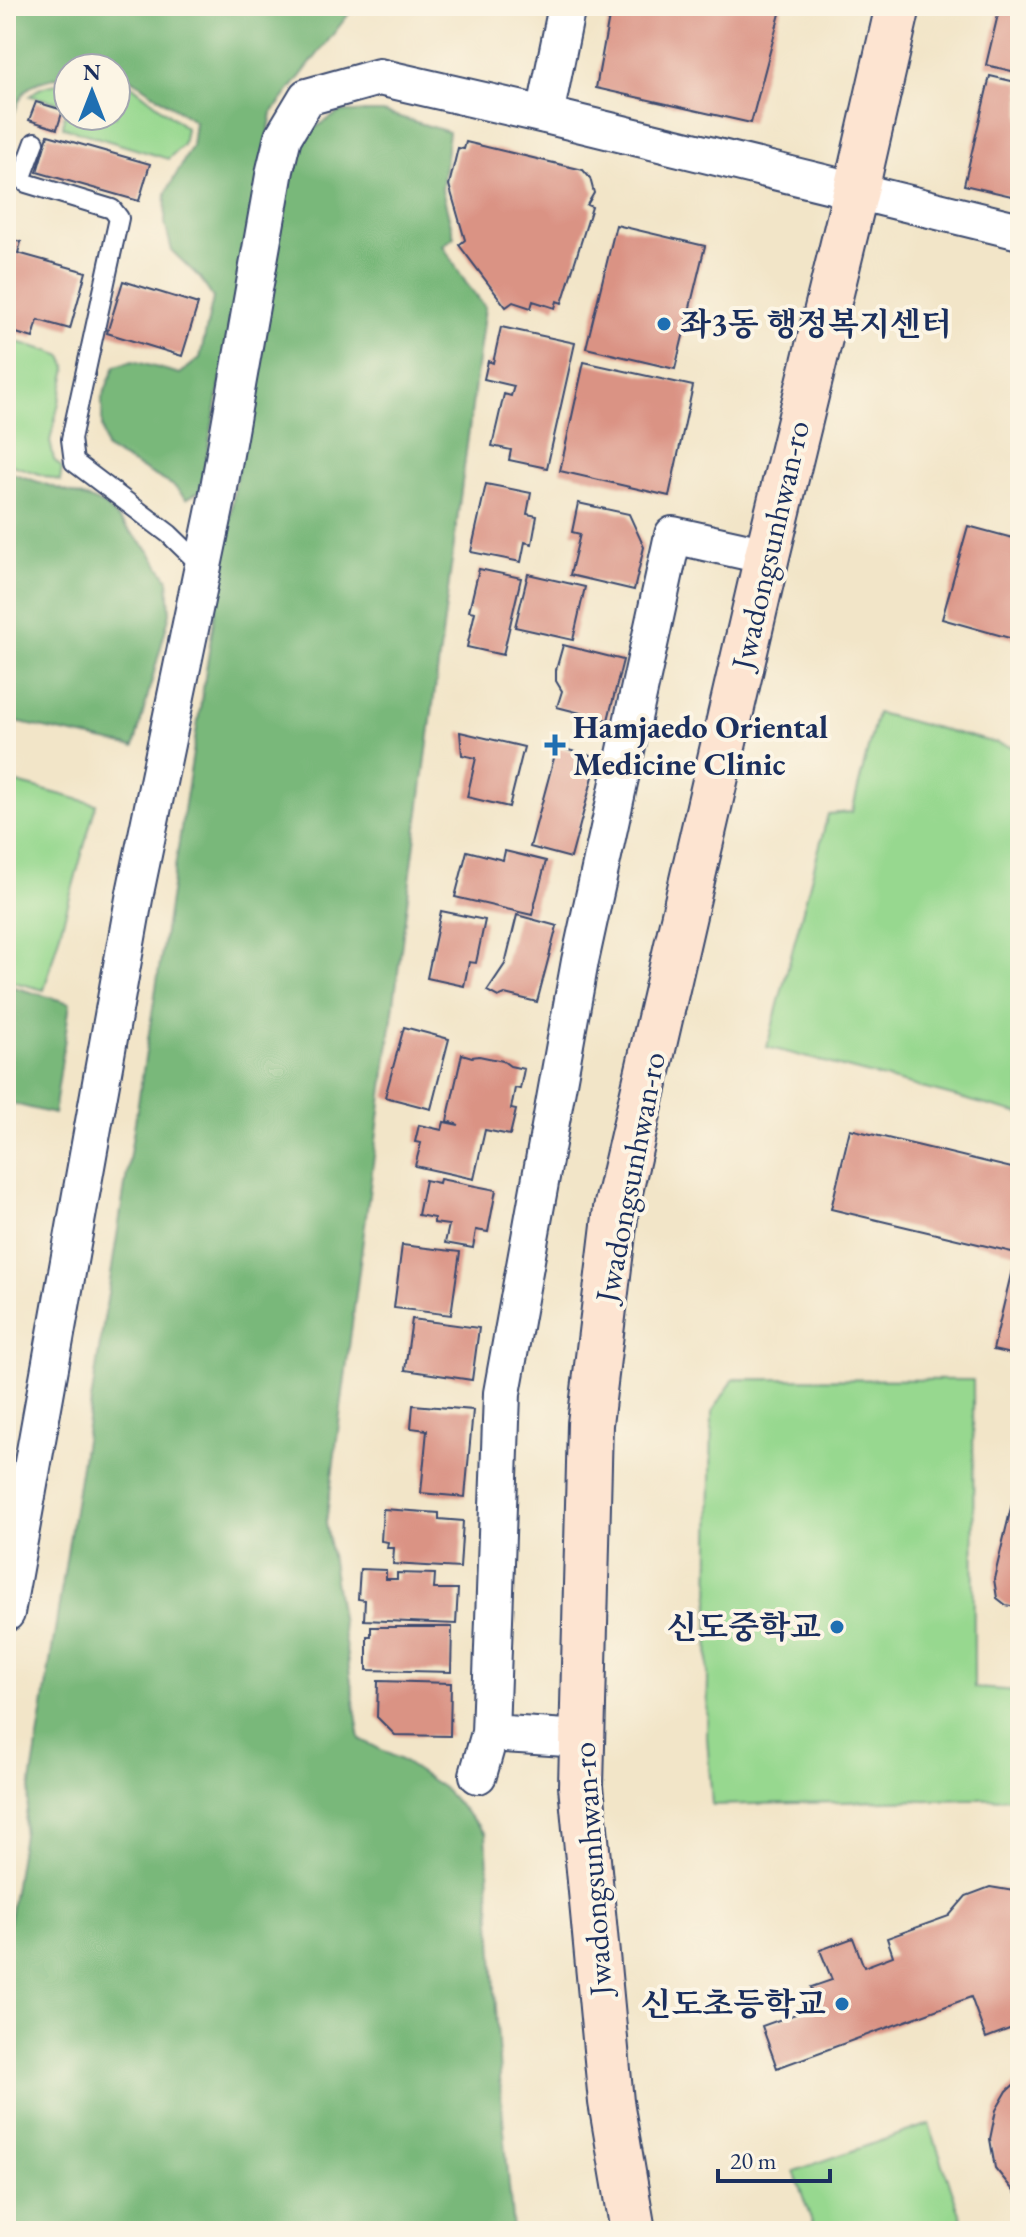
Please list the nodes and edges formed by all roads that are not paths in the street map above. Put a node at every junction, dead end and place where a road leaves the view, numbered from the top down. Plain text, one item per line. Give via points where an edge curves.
1 (567, 6) edge
2 (898, 6) edge
3 (545, 115) junction
4 (35, 142) dead end
5 (856, 190) junction
6 (1020, 231) edge
7 (767, 556) junction
8 (203, 567) junction
9 (6, 1613) edge
10 (490, 1733) junction
11 (582, 1739) junction
12 (478, 1775) dead end
13 (633, 2231) edge

1 - 3 street
2 - 5 street, Jwadongsunhwan-ro
3 - 5 street
3 - 8 street via 379,77 307,97 283,137 275,170
4 - 8 lane via 22,177 26,183 112,209 119,218 71,439 74,462 169,534
5 - 6 street
5 - 7 street, Jwadongsunhwan-ro
7 - 10 street via 673,535 580,961 502,1393
7 - 11 street, Jwadongsunhwan-ro via 616,1209 590,1424
8 - 9 street via 135,893
10 - 11 street
10 - 12 street
11 - 13 street, Jwadongsunhwan-ro via 581,1786 611,2102

